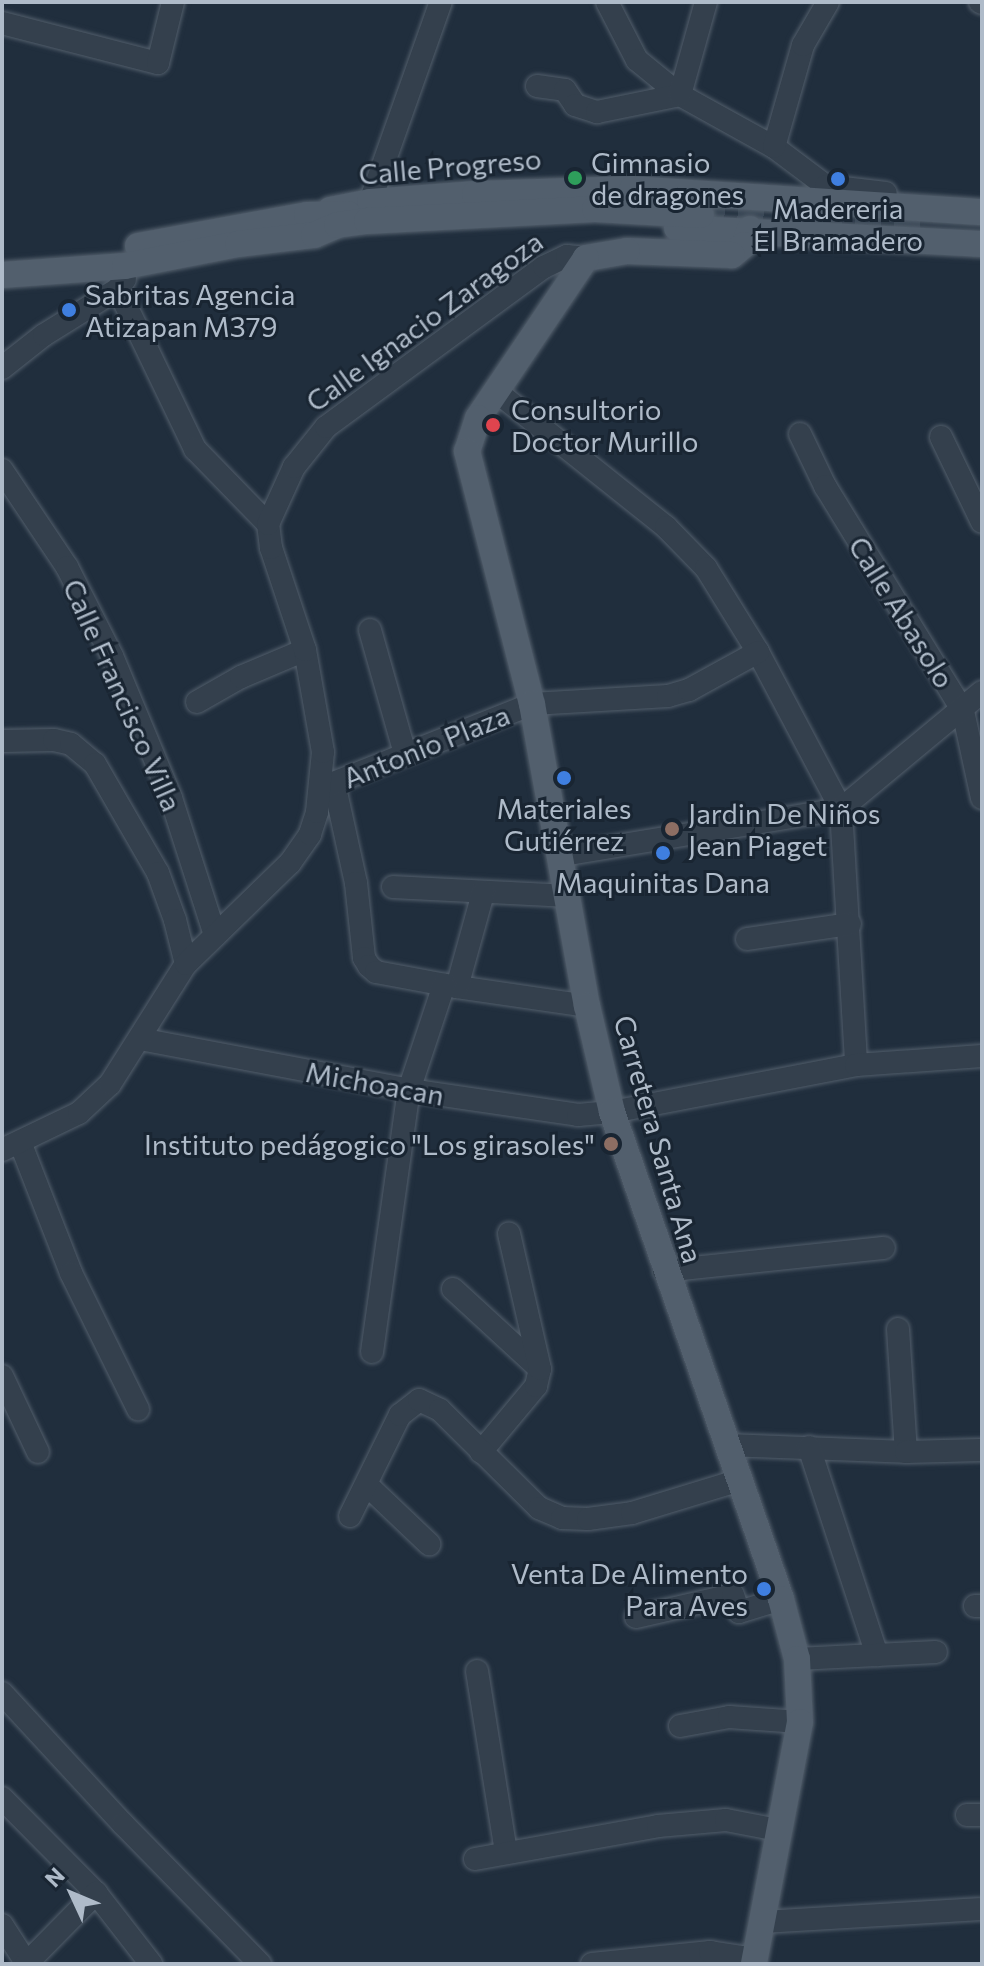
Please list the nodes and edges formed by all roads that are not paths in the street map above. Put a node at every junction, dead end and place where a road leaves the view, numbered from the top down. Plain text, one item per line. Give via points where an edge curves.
1 (173, 2) edge
2 (441, 2) edge
3 (607, 2) edge
4 (706, 2) edge
5 (828, 2) edge
6 (2, 23) edge
7 (537, 86) dead end
8 (680, 95) junction
9 (774, 147) junction
10 (726, 193) junction
11 (370, 202) junction
12 (879, 206) junction
13 (917, 209) junction
14 (700, 210) tunnel mouth
15 (311, 225) junction
16 (968, 228) edge
17 (750, 229) junction
18 (897, 238) junction
19 (982, 244) edge
20 (2, 258) edge
21 (586, 258) junction
22 (2, 275) edge
23 (122, 277) junction
24 (2, 368) edge
25 (497, 392) junction
26 (800, 434) dead end
27 (941, 437) dead end
28 (2, 470) edge
29 (982, 522) edge
30 (268, 524) junction
31 (370, 630) dead end
32 (305, 650) junction
33 (758, 652) junction
34 (982, 692) edge
35 (197, 702) dead end
36 (532, 704) junction
37 (963, 711) junction
38 (2, 741) edge
39 (405, 754) junction
40 (327, 785) junction
41 (982, 798) edge
42 (841, 809) junction
43 (562, 855) junction
44 (393, 887) dead end
45 (483, 893) junction
46 (568, 896) junction
47 (850, 924) junction
48 (215, 935) junction
49 (747, 939) dead end
50 (186, 964) junction
51 (451, 986) junction
52 (587, 1006) junction
53 (140, 1039) junction
54 (982, 1056) edge
55 (856, 1065) junction
56 (409, 1090) junction
57 (612, 1112) junction
58 (11, 1146) edge
59 (509, 1234) dead end
60 (884, 1248) dead end
61 (664, 1271) junction
62 (453, 1289) dead end
63 (898, 1329) dead end
64 (372, 1352) dead end
65 (540, 1369) junction
66 (2, 1376) edge
67 (138, 1409) dead end
68 (727, 1445) junction
69 (809, 1447) junction
70 (982, 1450) edge
71 (38, 1452) dead end
72 (481, 1452) junction
73 (906, 1452) junction
74 (740, 1480) junction
75 (367, 1485) junction
76 (350, 1516) dead end
77 (429, 1544) dead end
78 (781, 1599) junction
79 (636, 1617) dead end
80 (936, 1652) dead end
81 (877, 1655) junction
82 (797, 1659) junction
83 (477, 1671) dead end
84 (2, 1693) edge
85 (800, 1722) junction
86 (680, 1726) dead end
87 (2, 1798) edge
88 (778, 1830) junction
89 (506, 1853) junction
90 (475, 1859) dead end
91 (96, 1893) junction
92 (979, 1909) dead end
93 (761, 1922) junction
94 (2, 1925) edge
95 (755, 1962) edge
96 (26, 1964) edge
97 (151, 1964) edge
98 (260, 1964) edge
99 (592, 1964) edge

1 - 6 street via 158,63
2 - 11 street
3 - 8 street via 637,60
4 - 8 street
5 - 9 street via 803,45
7 - 8 street via 565,90 575,105 597,112
8 - 9 street
9 - 13 street via 826,186 903,194
10 - 11 main road, Calle Progreso via 554,190
10 - 12 main road, Calle Progreso
10 - 17 main road via 747,214
11 - 15 main road, Calle Progreso
12 - 13 main road, Calle Progreso
12 - 17 main road via 854,216 776,216
13 - 16 main road
13 - 16 main road, Calle Progreso
13 - 18 main road
14 - 15 main road via 632,201 508,201
15 - 17 main road via 373,234 510,222
15 - 20 main road
15 - 23 main road
16 - 18 main road, Calle Progreso
16 - 19 main road, Calle Progreso
17 - 18 main road, Calle Progreso
17 - 21 main road, Calle Ignacio Zaragoza via 744,245 732,255 627,251
21 - 25 main road, Carretera Santa Ana
21 - 30 street, Calle Ignacio Zaragoza via 567,256 544,267 326,427 294,467
22 - 23 main road
23 - 24 street
23 - 30 street via 195,449
25 - 33 street via 666,527 706,568
25 - 36 main road, Carretera Santa Ana via 473,428 467,451
26 - 37 street, Calle Abasolo via 825,486
27 - 29 street
28 - 48 street, Calle Francisco Villa via 67,567 112,656 171,798
30 - 32 street
31 - 39 street
32 - 35 street
32 - 40 street
33 - 36 street, Antonio Plaza via 668,696
33 - 42 street
34 - 37 street
36 - 39 street, Antonio Plaza
36 - 43 main road, Carretera Santa Ana
37 - 41 street, Calle Abasolo
37 - 42 street
38 - 50 street via 71,744 95,764 158,873
39 - 40 street, Antonio Plaza
40 - 48 street via 310,834 290,863
40 - 51 street via 356,883 364,958 376,972
42 - 43 street
42 - 47 street
43 - 46 main road, Carretera Santa Ana
44 - 45 street
45 - 46 street
45 - 51 street
46 - 52 main road, Carretera Santa Ana
47 - 49 street
47 - 55 street
48 - 50 street
50 - 53 street
51 - 52 street
51 - 56 street
52 - 57 main road, Carretera Santa Ana
53 - 56 street, Michoacan
53 - 58 street via 110,1084 79,1113
54 - 55 street, Michoacan
55 - 57 street, Michoacan
56 - 57 street, Michoacan via 547,1113
56 - 64 street
57 - 61 main road, Carretera Santa Ana
58 - 67 street
59 - 65 street
60 - 61 street
61 - 68 main road, Carretera Santa Ana
62 - 65 street
63 - 73 street
65 - 72 street via 536,1386
66 - 71 street
68 - 69 street
68 - 74 main road, Carretera Santa Ana
69 - 73 street
69 - 81 street
70 - 73 street
72 - 74 street via 539,1508 562,1518 632,1513
72 - 75 street via 440,1410 419,1400 400,1415
74 - 78 main road, Carretera Santa Ana
75 - 76 street
75 - 77 street
78 - 79 street via 739,1612 733,1595
78 - 82 main road, Carretera Santa Ana
80 - 81 street
81 - 82 street
82 - 85 main road, Carretera Santa Ana
83 - 89 street
84 - 98 street
85 - 86 street via 729,1717
85 - 88 main road, Carretera Santa Ana
87 - 91 street
88 - 89 street via 726,1820 685,1823
88 - 93 main road, Carretera Santa Ana
89 - 90 street
91 - 96 street
91 - 97 street
92 - 93 street
93 - 95 main road, Carretera Santa Ana
94 - 96 street
95 - 99 street via 710,1952

